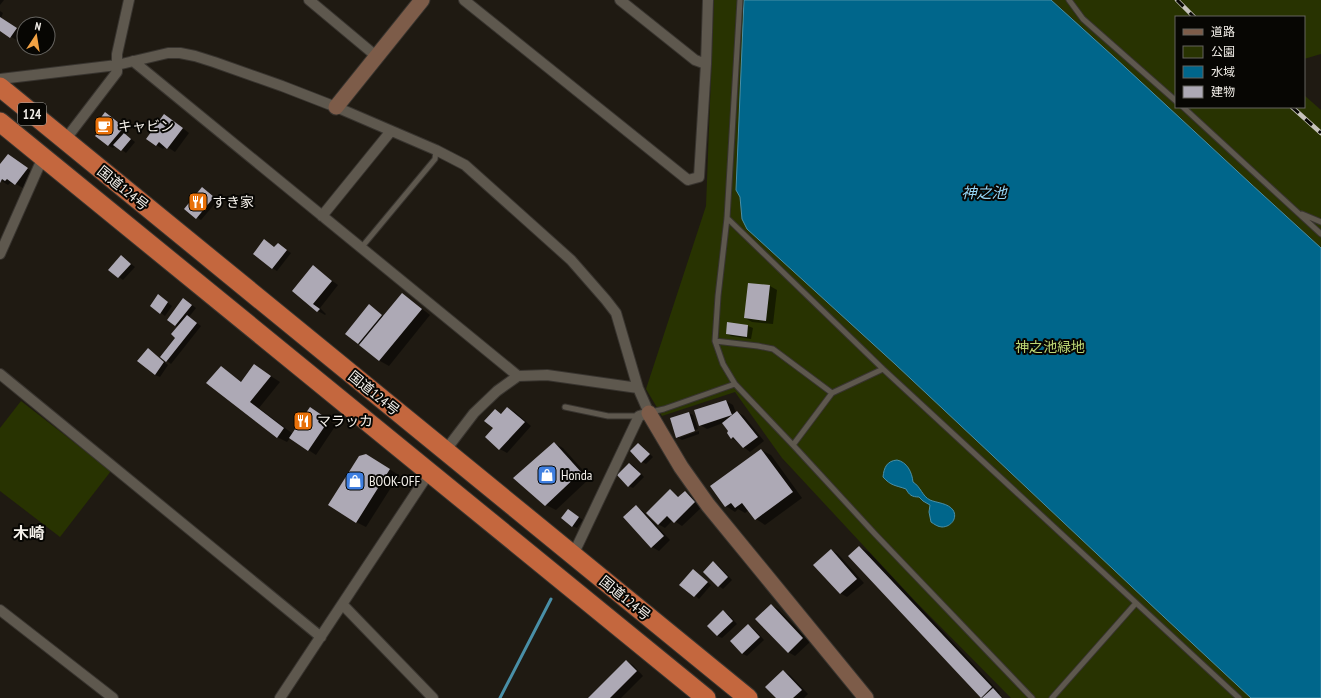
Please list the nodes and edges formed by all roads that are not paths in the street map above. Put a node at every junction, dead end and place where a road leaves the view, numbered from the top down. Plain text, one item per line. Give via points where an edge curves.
1 (129, 0) edge
2 (309, 0) edge
3 (422, 0) edge
4 (464, 0) edge
5 (620, 0) edge
6 (708, 0) edge
7 (740, 0) edge
8 (1069, 0) edge
9 (376, 56) junction
10 (133, 61) junction
11 (706, 64) junction
12 (117, 65) junction
13 (0, 79) edge
14 (0, 87) edge
15 (1175, 100) edge
16 (336, 107) junction
17 (1184, 108) edge
18 (0, 122) edge
19 (391, 131) junction
20 (65, 140) junction
21 (436, 150) junction
22 (43, 157) junction
23 (1297, 212) junction
24 (322, 216) junction
25 (727, 218) junction
26 (1321, 222) edge
27 (1321, 234) edge
28 (361, 248) junction
29 (0, 254) edge
30 (715, 341) junction
31 (883, 369) junction
32 (0, 374) edge
33 (518, 376) junction
34 (735, 384) junction
35 (638, 388) junction
36 (832, 393) junction
37 (565, 407) dead end
38 (644, 414) junction
39 (793, 445) junction
40 (445, 451) junction
41 (429, 473) junction
42 (573, 555) junction
43 (1136, 603) junction
44 (343, 605) junction
45 (0, 610) edge
46 (320, 637) junction
47 (113, 698) edge
48 (280, 698) edge
49 (433, 698) edge
50 (706, 698) edge
51 (748, 698) edge
52 (866, 698) edge
53 (1032, 698) edge
54 (1052, 698) edge
55 (1239, 698) edge

1 - 12 street
2 - 9 street
3 - 9 street
4 - 11 street via 688,180 699,177
5 - 11 street via 695,60
6 - 11 street
7 - 25 lane
8 - 15 lane via 1083,19
9 - 16 street
10 - 12 street
10 - 16 street via 168,53 195,56
10 - 24 street
12 - 13 street
12 - 20 street via 117,72
14 - 20 highway, 国道124号 / 124
16 - 19 street
17 - 23 lane
18 - 22 highway, 国道124号 / 124
19 - 21 street
19 - 24 street
20 - 40 highway, 国道124号 / 124
21 - 28 lane via 434,159
21 - 35 street via 465,165 571,260 606,300 616,313
22 - 29 street
22 - 41 highway, 国道124号 / 124
23 - 26 lane
23 - 27 lane
24 - 28 street
25 - 30 lane
25 - 31 lane
28 - 33 street
30 - 34 lane via 723,364
30 - 36 lane via 773,349
31 - 36 lane
31 - 43 lane
32 - 46 street
33 - 35 street via 547,374
33 - 40 street via 497,391 474,413
34 - 38 lane
34 - 39 lane
35 - 38 street
36 - 39 lane
37 - 38 lane via 608,416
38 - 42 street
38 - 52 street via 708,505
39 - 53 lane
40 - 42 highway, 国道124号 / 124
41 - 44 street
41 - 50 highway, 国道124号 / 124
42 - 51 highway, 国道124号 / 124
43 - 54 lane
43 - 55 lane
44 - 46 street
44 - 49 street
45 - 47 street
46 - 48 street

